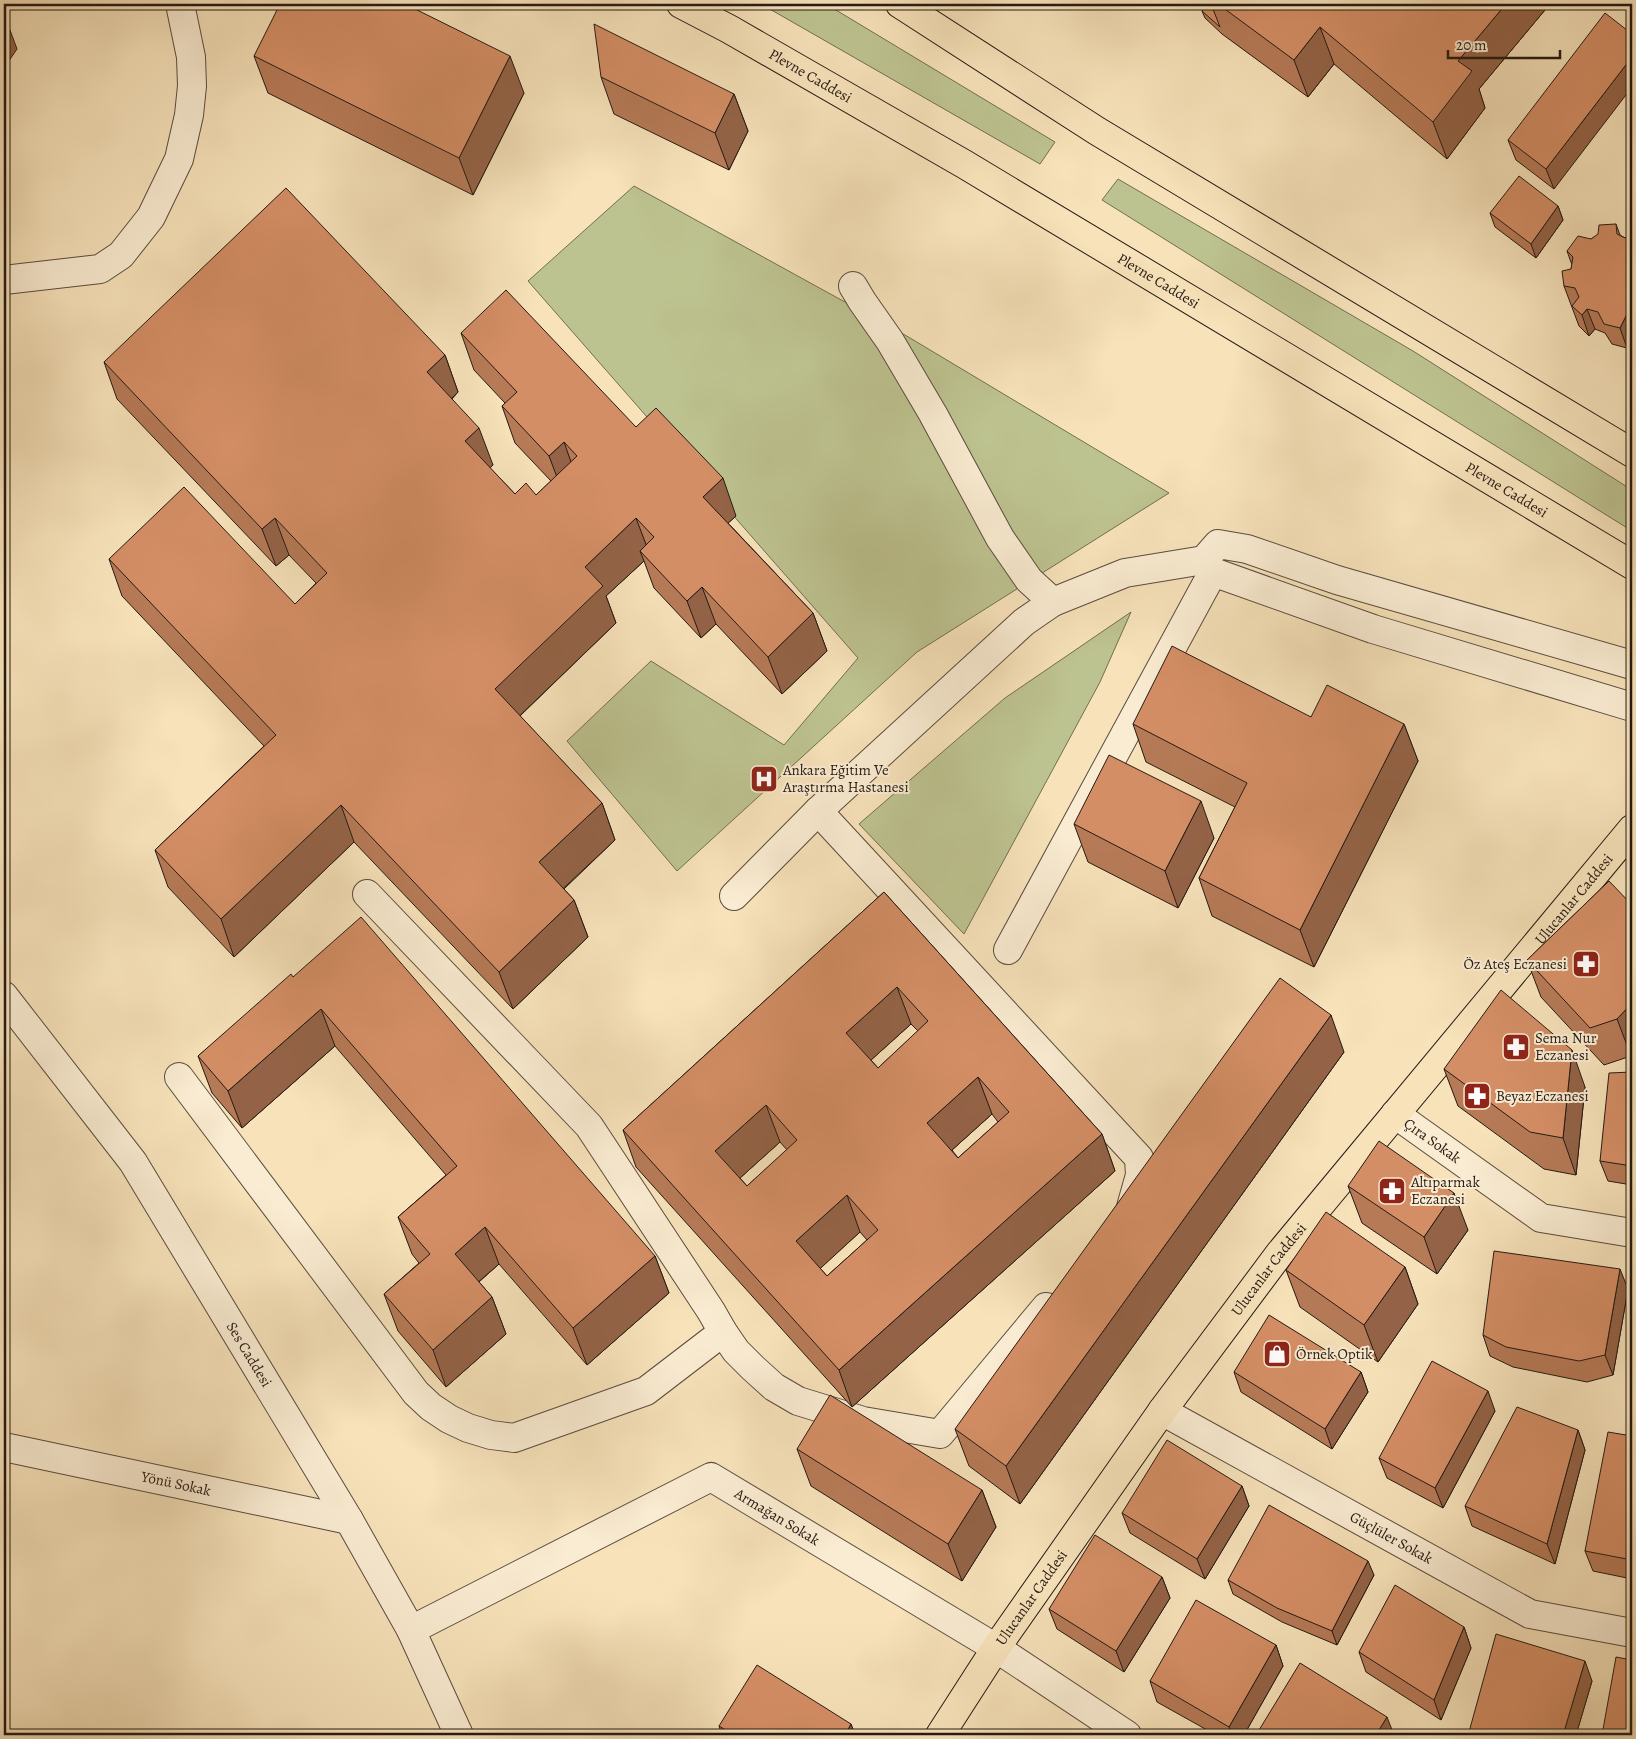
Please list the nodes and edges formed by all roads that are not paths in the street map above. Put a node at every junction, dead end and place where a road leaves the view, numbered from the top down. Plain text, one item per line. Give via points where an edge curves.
1 (180, 4) edge
2 (681, 4) edge
3 (900, 4) edge
4 (4, 280) edge
5 (853, 286) dead end
6 (1632, 453) edge
7 (1632, 565) edge
8 (1208, 566) junction
9 (1053, 602) junction
10 (1632, 665) edge
11 (1632, 707) edge
12 (818, 811) junction
13 (1632, 830) edge
14 (367, 894) dead end
15 (734, 896) dead end
16 (1008, 950) dead end
17 (4, 996) edge
18 (179, 1076) dead end
19 (1395, 1114) junction
20 (1113, 1228) edge
21 (1632, 1233) edge
22 (1062, 1289) edge
23 (722, 1332) junction
24 (1162, 1411) junction
25 (4, 1447) edge
26 (349, 1520) junction
27 (411, 1630) junction
28 (1632, 1632) edge
29 (996, 1648) junction
30 (459, 1735) edge
31 (940, 1735) edge
32 (1126, 1735) edge

1 - 4 street via 191,57 189,115 179,159 151,217 121,255 100,269
2 - 7 main road, Plevne Caddesi via 964,164
3 - 6 main road via 1097,131
5 - 9 street via 933,414 1000,538 1029,580
8 - 9 street via 1125,573
8 - 10 street via 1218,544 1247,549 1337,580
8 - 11 street via 1373,629
8 - 16 street
9 - 12 street via 1024,622
12 - 15 street
12 - 20 street via 1139,1158 1140,1175 1132,1205
13 - 19 main road, Ulucanlar Caddesi
14 - 23 street via 588,1126
17 - 26 street, Ses Caddesi via 133,1162
18 - 23 street via 416,1393 431,1407 468,1428 514,1438 646,1391
19 - 21 street, Çıra Sokak via 1541,1218
19 - 24 main road, Ulucanlar Caddesi via 1280,1253
22 - 23 street via 940,1434 863,1421 798,1401 774,1387 752,1368
24 - 28 street, Güçlüler Sokak via 1530,1614
24 - 29 main road, Ulucanlar Caddesi
25 - 26 street, Yönü Sokak
26 - 27 street, Ses Caddesi
27 - 29 street, Armağan Sokak via 711,1477
27 - 30 street, Ses Caddesi
29 - 31 main road, Ulucanlar Caddesi
29 - 32 street, Armağan Sokak

